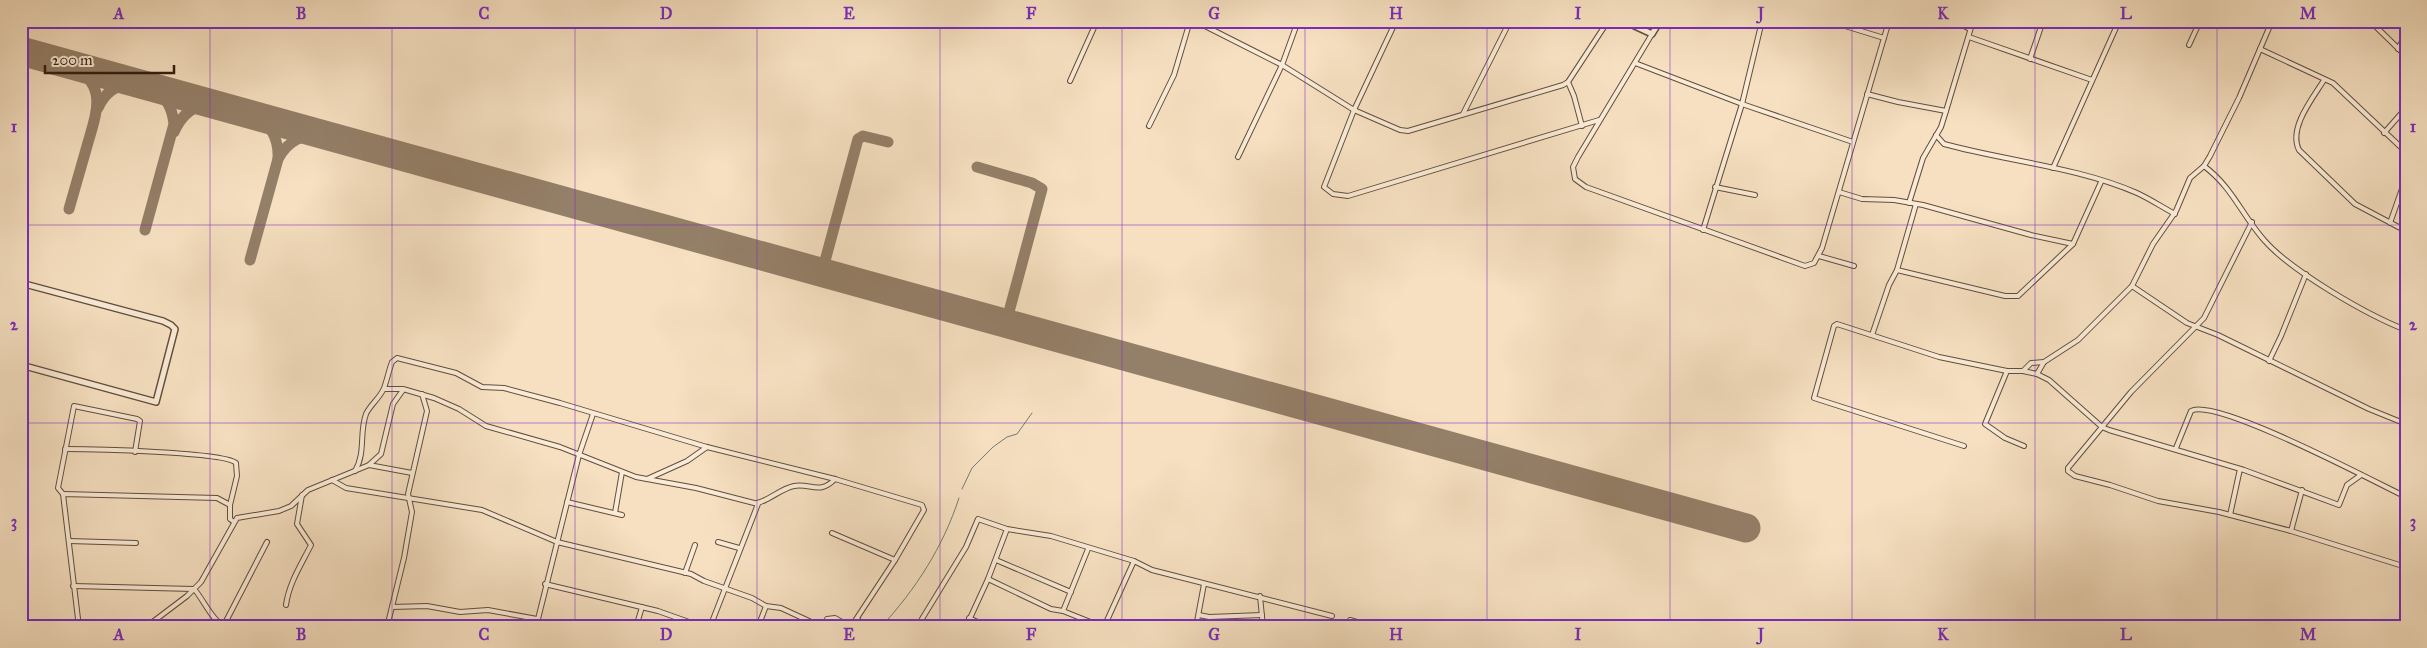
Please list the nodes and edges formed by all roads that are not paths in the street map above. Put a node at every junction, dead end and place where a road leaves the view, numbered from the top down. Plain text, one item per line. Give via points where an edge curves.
1 (1097, 21) edge
2 (1190, 21) edge
3 (1194, 21) edge
4 (1298, 21) edge
5 (1396, 21) edge
6 (1510, 21) edge
7 (1608, 21) edge
8 (1624, 21) edge
9 (1660, 21) edge
10 (1762, 21) edge
11 (1829, 21) edge
12 (1889, 21) edge
13 (1954, 21) edge
14 (1973, 21) edge
15 (2043, 21) edge
16 (2120, 21) edge
17 (2200, 21) edge
18 (2272, 21) edge
19 (2370, 21) edge
20 (1970, 28) junction
21 (1652, 34) junction
22 (2406, 34) edge
23 (1884, 38) junction
24 (1969, 38) junction
25 (2189, 45) dead end
26 (2260, 49) junction
27 (2398, 49) junction
28 (2406, 56) edge
29 (2030, 59) junction
30 (1635, 63) junction
31 (1282, 65) junction
32 (2092, 80) junction
33 (2324, 80) junction
34 (1070, 81) dead end
35 (1568, 82) junction
36 (1867, 94) junction
37 (1742, 104) junction
38 (2406, 108) edge
39 (1354, 110) junction
40 (1946, 111) junction
41 (1463, 114) junction
42 (1600, 120) junction
43 (1149, 126) dead end
44 (1582, 126) junction
45 (2384, 133) junction
46 (1936, 134) junction
47 (1853, 142) junction
48 (2405, 151) edge
49 (1238, 157) dead end
50 (2204, 166) junction
51 (2053, 168) junction
52 (2101, 182) junction
53 (1715, 187) junction
54 (1839, 192) junction
55 (1755, 195) dead end
56 (1909, 203) junction
57 (1916, 204) junction
58 (2175, 214) junction
59 (2252, 222) junction
60 (2390, 223) junction
61 (1703, 230) junction
62 (2406, 231) edge
63 (2073, 244) junction
64 (1820, 256) junction
65 (1854, 266) dead end
66 (1897, 270) junction
67 (2306, 274) junction
68 (21, 283) edge
69 (2132, 286) junction
70 (2196, 326) junction
71 (2406, 330) edge
72 (1872, 335) junction
73 (2269, 361) junction
74 (2044, 362) junction
75 (21, 365) edge
76 (2006, 371) junction
77 (2023, 371) junction
78 (2037, 374) junction
79 (384, 389) junction
80 (403, 389) junction
81 (422, 394) junction
82 (593, 414) junction
83 (2406, 424) edge
84 (2102, 427) junction
85 (1964, 446) dead end
86 (2024, 446) dead end
87 (707, 447) junction
88 (65, 448) junction
89 (2176, 448) junction
90 (135, 452) junction
91 (579, 455) junction
92 (369, 466) junction
93 (2240, 469) junction
94 (355, 471) junction
95 (622, 472) junction
96 (412, 473) junction
97 (2360, 475) junction
98 (647, 479) junction
99 (835, 479) junction
100 (332, 480) junction
101 (2302, 490) junction
102 (63, 494) junction
103 (302, 495) junction
104 (2406, 497) edge
105 (408, 498) junction
106 (568, 502) junction
107 (755, 504) junction
108 (230, 505) junction
109 (615, 513) junction
110 (622, 515) dead end
111 (2230, 515) junction
112 (234, 522) junction
113 (1007, 529) junction
114 (2291, 531) junction
115 (832, 533) dead end
116 (70, 541) junction
117 (267, 542) dead end
118 (556, 542) junction
119 (718, 542) dead end
120 (136, 543) dead end
121 (696, 544) dead end
122 (739, 548) junction
123 (1088, 548) junction
124 (895, 560) junction
125 (996, 560) junction
126 (1134, 561) junction
127 (2406, 567) edge
128 (685, 573) junction
129 (988, 579) junction
130 (545, 584) junction
131 (1204, 584) junction
132 (73, 586) junction
133 (194, 588) junction
134 (726, 588) junction
135 (1071, 592) junction
136 (1260, 596) junction
137 (286, 605) dead end
138 (766, 606) junction
139 (392, 607) junction
140 (642, 607) junction
141 (1064, 611) junction
142 (1199, 615) junction
143 (1262, 615) junction
144 (1332, 616) dead end
145 (969, 618) junction
146 (537, 619) junction
147 (856, 619) junction
148 (1350, 620) dead end
149 (78, 627) edge
150 (146, 627) edge
151 (387, 627) edge
152 (536, 627) edge
153 (636, 627) edge
154 (703, 627) edge
155 (710, 627) edge
156 (758, 627) edge
157 (822, 627) edge
158 (851, 627) edge
159 (867, 627) edge
160 (917, 627) edge
161 (966, 627) edge
162 (988, 627) edge
163 (1103, 627) edge
164 (1196, 627) edge
165 (1264, 627) edge
166 (1374, 627) edge

1 - 34 street
2 - 43 street via 1174,75
3 - 31 street
4 - 31 street
5 - 39 street
6 - 41 street
7 - 35 street
8 - 21 street
9 - 21 street
10 - 37 street
11 - 23 street
12 - 23 street
13 - 20 street
14 - 20 street
15 - 29 street
16 - 32 street
17 - 25 street
18 - 26 street
19 - 27 street
20 - 24 street
21 - 30 street
22 - 27 street
23 - 36 street
24 - 29 street
24 - 40 street
26 - 33 street
26 - 50 street
27 - 28 street
29 - 32 street
30 - 37 street
30 - 42 street
31 - 39 street
31 - 49 street
32 - 51 street
33 - 45 street via 2340,89
33 - 60 street via 2299,126 2296,144 2355,204
35 - 41 street via 1559,88
35 - 44 street
36 - 40 street
36 - 47 street
37 - 47 street
37 - 53 street
38 - 45 street
39 - 41 street via 1408,131
39 - 44 street via 1324,187 1333,194 1348,196
40 - 46 street
42 - 44 street
42 - 61 street via 1573,167 1573,175 1580,184
45 - 48 street
46 - 51 street via 1944,144
46 - 56 street via 1923,158
47 - 54 street
48 - 60 street via 2403,186
50 - 58 street via 2190,178
50 - 59 street via 2226,185
51 - 52 street
52 - 58 street via 2137,193
52 - 63 street
53 - 55 street
53 - 61 street
54 - 56 street via 1862,199
54 - 64 street
56 - 57 street
57 - 63 street
57 - 66 street
58 - 69 street via 2153,244
59 - 67 street via 2263,240
59 - 70 street via 2217,295
60 - 62 street
61 - 64 street via 1805,266
63 - 66 street via 2018,296 2005,296
64 - 65 street
66 - 72 street
67 - 71 street via 2373,316
67 - 73 street
68 - 75 street via 163,322 175,329 156,402
69 - 70 street
69 - 74 street via 2078,340
70 - 73 street
70 - 84 street via 2131,392
72 - 76 street via 1939,356
72 - 85 street via 1837,324 1834,326 1814,398
73 - 83 street
74 - 77 street via 2031,363
74 - 78 street
76 - 77 street
76 - 86 street via 1985,424
77 - 78 street
78 - 84 street via 2049,380
79 - 80 street
79 - 82 street via 392,362 397,358 456,373 482,386 504,388
79 - 94 street via 367,412 363,426 363,450
80 - 81 street
80 - 92 street via 393,404 381,454
81 - 91 street via 447,403 486,426
81 - 96 street via 427,411
82 - 87 street
82 - 91 street
84 - 89 street
84 - 111 street via 2068,468 2071,475 2158,501
87 - 98 street via 688,461
87 - 99 street
88 - 90 street
88 - 90 street via 74,406 140,421
88 - 102 street via 58,488
89 - 93 street
89 - 97 street via 2186,419 2195,409 2216,412 2272,432
90 - 108 street via 198,454 234,460 237,476
91 - 95 street
91 - 106 street
92 - 94 street
92 - 96 street
93 - 101 street
93 - 111 street
94 - 100 street
95 - 98 street
95 - 109 street
96 - 105 street
97 - 101 street via 2347,485 2339,505
97 - 104 street
98 - 107 street
99 - 107 street via 819,488 789,488
99 - 124 street via 922,505 924,510
100 - 103 street
100 - 105 street via 346,488
101 - 114 street
102 - 108 street via 218,498
102 - 116 street
103 - 112 street via 279,512 239,516
103 - 137 street via 297,524 311,545 288,587
105 - 118 street via 482,510
105 - 139 street via 412,512
106 - 109 street
106 - 118 street
107 - 122 street via 758,504
108 - 112 street via 230,519
109 - 110 street
111 - 114 street
112 - 133 street via 208,572
113 - 123 street via 1051,536
113 - 125 street
113 - 160 street via 978,519 966,547
114 - 127 street
115 - 124 street
116 - 120 street
116 - 132 street
117 - 133 street via 224,625 216,620
118 - 128 street
118 - 130 street
119 - 122 street
121 - 128 street
122 - 134 street
123 - 126 street
123 - 135 street
124 - 147 street
125 - 129 street
125 - 135 street
126 - 131 street via 1152,570
126 - 163 street
128 - 134 street
129 - 141 street via 1051,609
129 - 145 street
130 - 140 street
130 - 146 street
131 - 136 street
131 - 142 street
132 - 133 street
132 - 149 street
133 - 150 street
134 - 138 street
134 - 155 street
135 - 141 street
136 - 143 street
136 - 144 street
138 - 156 street
138 - 157 street via 781,608
139 - 146 street via 427,606 460,612 488,610
139 - 151 street
140 - 153 street
140 - 154 street
141 - 163 street
142 - 143 street
142 - 164 street
143 - 165 street
145 - 161 street
145 - 162 street
146 - 152 street
147 - 158 street
147 - 159 street
148 - 166 street
157 - 158 street via 827,619 835,618

